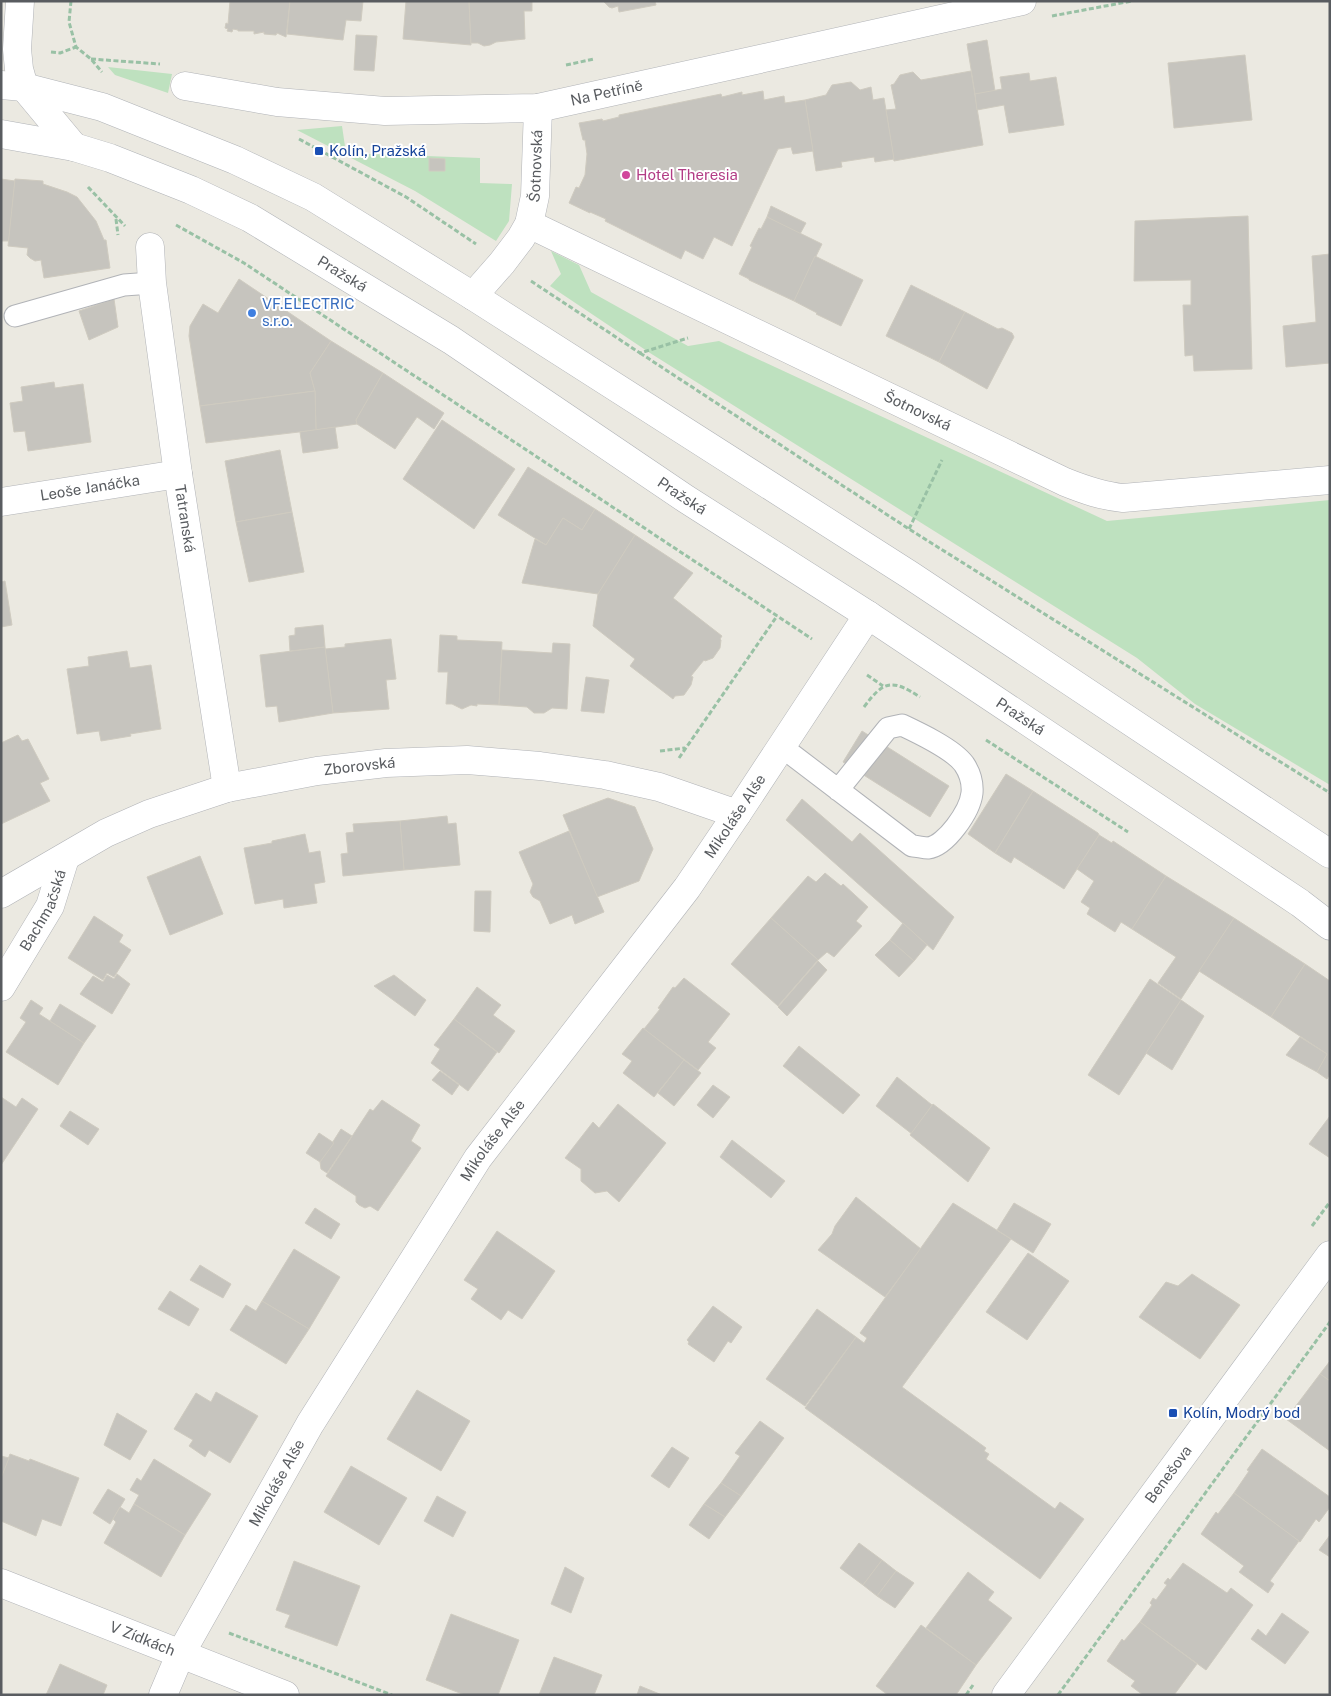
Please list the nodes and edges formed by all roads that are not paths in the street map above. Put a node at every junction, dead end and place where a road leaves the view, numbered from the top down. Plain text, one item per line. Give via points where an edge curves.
1 (20, 1) edge
2 (1022, 1) edge
3 (185, 86) dead end
4 (9, 90) edge
5 (538, 108) junction
6 (1, 134) edge
7 (74, 147) junction
8 (529, 224) junction
9 (150, 247) dead end
10 (152, 283) junction
11 (473, 296) junction
12 (15, 316) dead end
13 (178, 474) junction
14 (1330, 480) edge
15 (1, 502) edge
16 (868, 616) junction
17 (782, 747) junction
18 (227, 788) junction
19 (838, 790) junction
20 (738, 814) junction
21 (1324, 847) edge
22 (65, 858) junction
23 (1, 894) edge
24 (1330, 926) edge
25 (1, 987) edge
26 (1330, 1254) edge
27 (1, 1583) edge
28 (180, 1655) junction
29 (163, 1695) edge
30 (285, 1695) edge
31 (1006, 1695) edge

1 - 4 street via 19,69
2 - 5 street, Na Petříně
3 - 5 street, Na Petříně via 277,102 385,111
4 - 7 street
4 - 11 street via 102,107 235,160 313,198
5 - 8 street, Šotnovská via 535,196
6 - 7 street, Pražská
7 - 16 street, Pražská via 191,190 250,218 452,340 686,499
8 - 11 street, Šotnovská
8 - 14 street, Šotnovská via 1090,493 1123,498
9 - 10 street, Tatranská
10 - 12 lane via 124,285
10 - 13 street, Tatranská
11 - 21 street via 910,575
13 - 15 street, Leoše Janáčka
13 - 18 street, Tatranská
16 - 17 street, Mikoláše Alše
16 - 24 street, Pražská
17 - 19 lane
17 - 20 street, Mikoláše Alše
18 - 20 street, Zborovská via 356,766 467,760 587,772 659,787
18 - 22 street, Zborovská via 149,814 106,833
19 - 19 lane via 912,846 929,848 949,836 962,817 972,795 972,779 963,763 938,743 902,725 888,728
20 - 28 street, Mikoláše Alše via 687,888 478,1158 310,1424
22 - 23 street, Zborovská
22 - 25 street, Bachmačská via 50,906
26 - 31 street, Benešova
27 - 28 street, V Zídkách
28 - 29 street, Mikoláše Alše
28 - 30 street, V Zídkách

